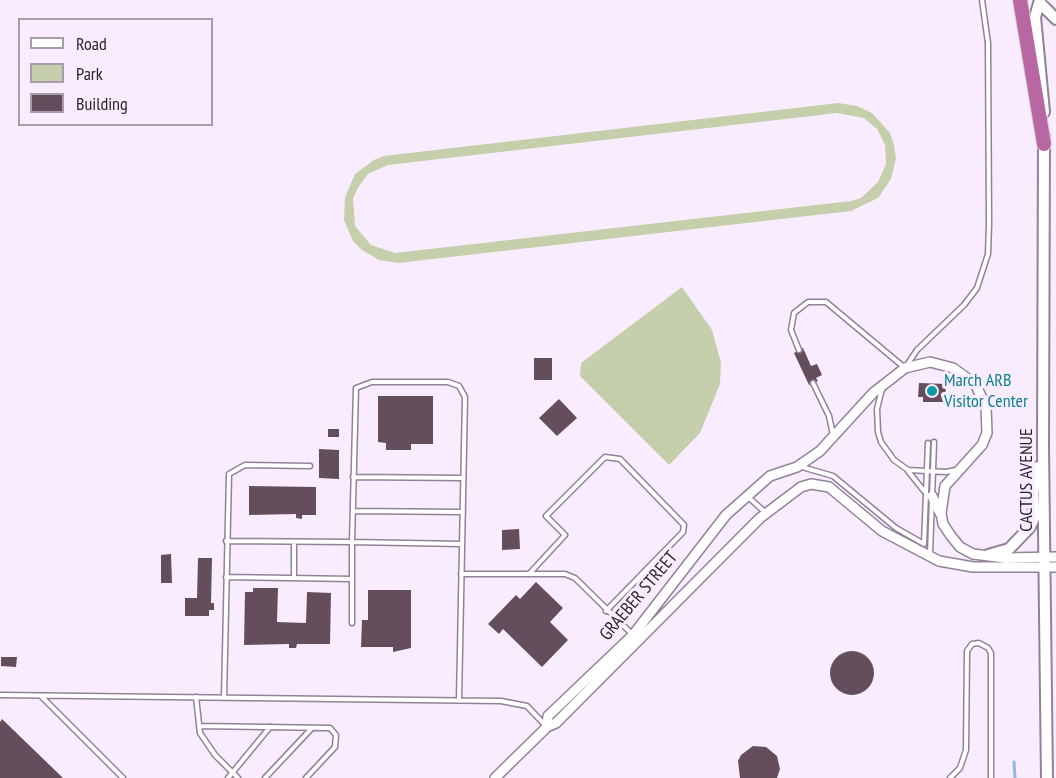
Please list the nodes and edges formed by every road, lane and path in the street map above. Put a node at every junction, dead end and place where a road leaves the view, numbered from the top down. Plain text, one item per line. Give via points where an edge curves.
1 (982, 0) edge
2 (1020, 0) edge
3 (1040, 1) edge
4 (1056, 19) edge
5 (1044, 144) junction
6 (799, 350) dead end
7 (905, 368) junction
8 (813, 383) dead end
9 (882, 388) junction
10 (833, 436) junction
11 (934, 442) dead end
12 (928, 443) dead end
13 (1042, 447) junction
14 (310, 466) dead end
15 (797, 467) junction
16 (962, 468) junction
17 (908, 470) junction
18 (933, 472) junction
19 (926, 473) junction
20 (353, 477) junction
21 (463, 478) junction
22 (928, 494) junction
23 (747, 496) junction
24 (353, 511) junction
25 (463, 512) junction
26 (766, 514) junction
27 (942, 518) junction
28 (226, 542) junction
29 (294, 542) junction
30 (352, 542) junction
31 (462, 544) junction
32 (924, 544) junction
33 (988, 555) junction
34 (926, 556) junction
35 (1056, 557) edge
36 (1044, 562) junction
37 (1056, 567) edge
38 (462, 574) junction
39 (529, 574) junction
40 (226, 577) junction
41 (294, 578) junction
42 (352, 579) junction
43 (606, 611) junction
44 (352, 623) dead end
45 (633, 634) junction
46 (2, 695) edge
47 (40, 695) junction
48 (196, 697) junction
49 (224, 698) junction
50 (459, 700) junction
51 (0, 702) edge
52 (199, 726) junction
53 (270, 727) junction
54 (313, 727) junction
55 (546, 727) junction
56 (233, 773) junction
57 (1047, 776) edge
58 (123, 778) edge
59 (228, 778) edge
60 (238, 778) edge
61 (266, 778) edge
62 (306, 778) edge
63 (495, 778) edge
64 (950, 778) edge
65 (991, 778) edge

1 - 7 lane via 988,43 988,224 984,270 964,305 917,350
2 - 5 highway
3 - 4 main road, CACTUS AVENUE
3 - 5 main road, CACTUS AVENUE via 1035,17
5 - 13 main road, CACTUS AVENUE
6 - 7 lane via 791,330 794,313 808,302 826,302
7 - 9 street
7 - 16 street via 930,362 953,368 964,373 982,394 987,433 975,456
8 - 10 lane via 829,416
9 - 10 street, GRAEBER STREET
9 - 17 lane via 876,421 880,442
10 - 15 street, GRAEBER STREET
11 - 18 lane
12 - 19 lane
13 - 33 main road via 1030,527 1010,549
13 - 36 main road, CACTUS AVENUE
14 - 28 lane via 245,465 229,474
15 - 23 street, GRAEBER STREET via 770,476
15 - 32 lane via 812,467 833,476 896,528
16 - 18 lane
16 - 27 street via 945,486
17 - 19 lane
17 - 22 lane
18 - 19 lane
18 - 22 lane
19 - 22 lane
20 - 21 lane
20 - 21 lane via 356,388 372,382 437,381 454,383 463,391
20 - 24 lane
21 - 25 lane
22 - 27 street
22 - 32 lane
22 - 34 lane
23 - 26 lane
23 - 45 street, GRAEBER STREET via 726,515
24 - 25 lane
24 - 30 lane
25 - 31 lane
26 - 34 street, GRAEBER STREET via 794,491 811,484 829,487 882,531
26 - 55 street, GRAEBER STREET via 556,723
27 - 33 street via 960,547 973,554
28 - 29 lane
28 - 40 lane
29 - 30 lane
29 - 41 lane
30 - 31 lane
30 - 42 lane
31 - 38 lane
32 - 34 lane
33 - 36 street
34 - 36 street, GRAEBER STREET via 973,567
35 - 36 street
36 - 37 street
36 - 57 main road, CACTUS AVENUE
38 - 39 lane
38 - 50 lane
39 - 43 lane via 566,574 575,578
39 - 43 lane via 565,535 546,516 605,458 620,459 684,525 683,532
40 - 41 lane
40 - 49 lane
41 - 42 lane
42 - 44 lane
43 - 45 lane
45 - 55 street, GRAEBER STREET via 548,716
46 - 47 lane
46 - 51 lane
47 - 48 lane
47 - 58 lane
48 - 49 lane
48 - 52 lane
49 - 50 lane
50 - 55 lane via 517,702 527,706
52 - 53 lane
52 - 56 lane via 215,755
53 - 54 lane
53 - 56 lane
54 - 61 lane
54 - 62 lane via 330,728 337,740
55 - 63 street, GRAEBER STREET
56 - 59 lane
56 - 60 lane
64 - 65 lane via 960,768 966,750 967,651 972,644 979,643 990,653

